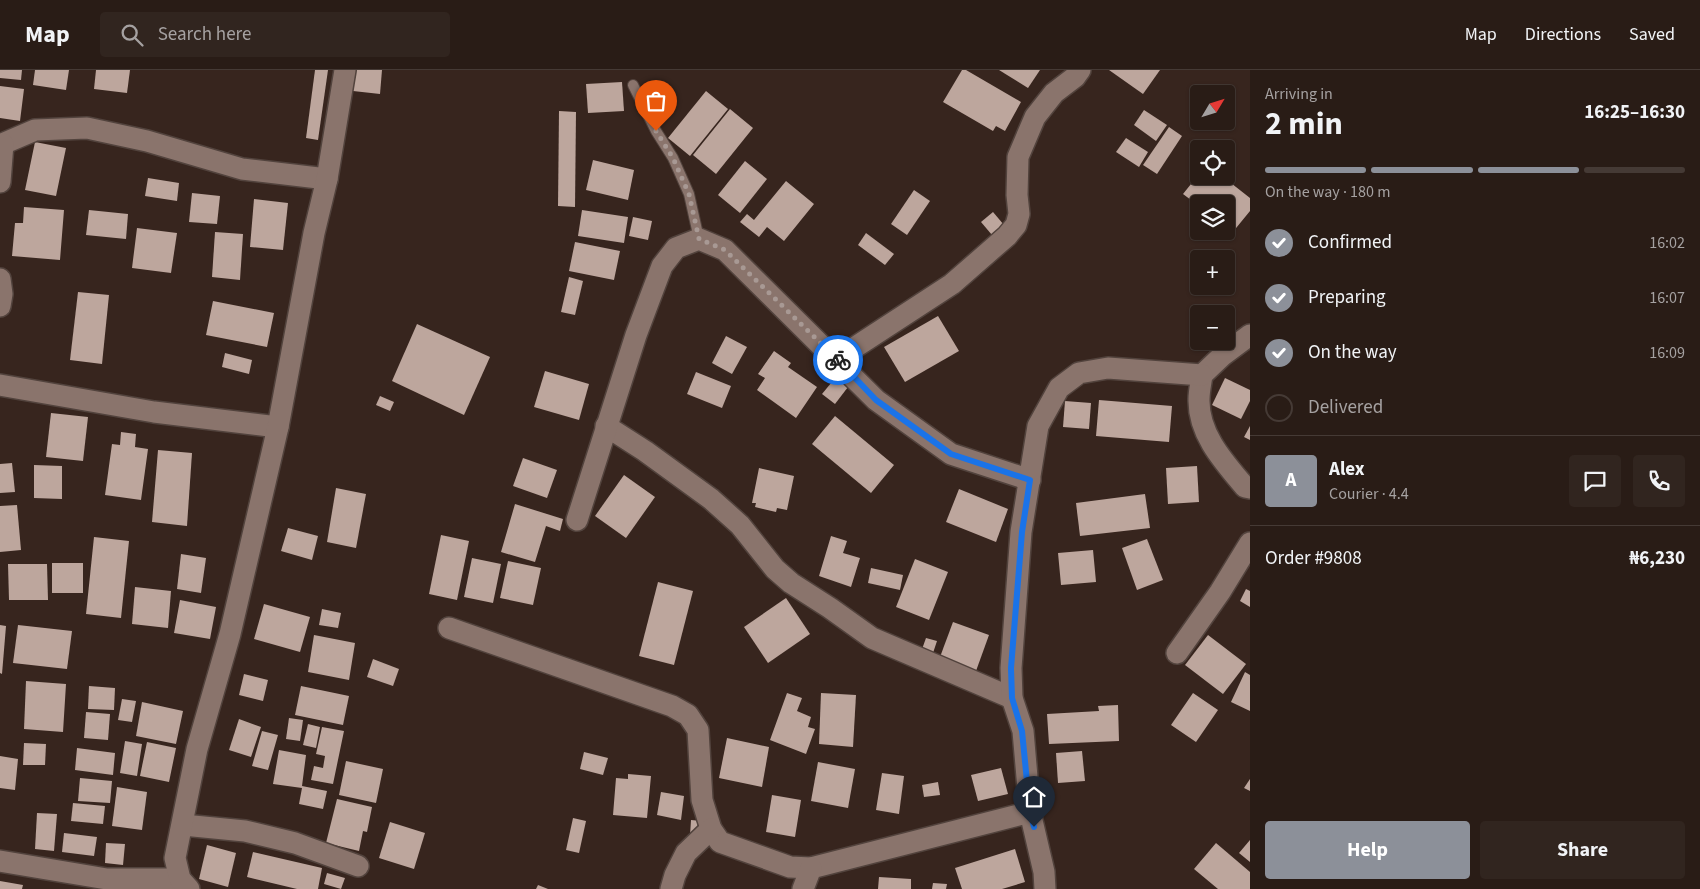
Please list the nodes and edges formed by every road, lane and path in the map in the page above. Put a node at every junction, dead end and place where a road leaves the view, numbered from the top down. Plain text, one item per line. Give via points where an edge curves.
1 (345, 70) edge
2 (1080, 70) edge
3 (633, 86) dead end
4 (1, 144) edge
5 (327, 179) junction
6 (0, 182) edge
7 (699, 239) junction
8 (0, 279) edge
9 (0, 306) edge
10 (1250, 335) edge
11 (837, 360) junction
12 (1202, 375) junction
13 (0, 385) edge
14 (606, 426) junction
15 (278, 427) junction
16 (1030, 480) junction
17 (1250, 488) edge
18 (577, 520) dead end
19 (1250, 543) edge
20 (449, 628) dead end
21 (1177, 653) dead end
22 (1012, 698) junction
23 (1030, 812) junction
24 (183, 825) junction
25 (711, 829) junction
26 (0, 861) edge
27 (358, 866) dead end
28 (811, 868) junction
29 (185, 884) edge
30 (671, 889) edge
31 (803, 889) edge
32 (1045, 889) edge

1 - 5 street
2 - 11 street via 1054,93 1035,117 1018,157 1019,214 1008,236 952,284
3 - 7 lane via 689,194
4 - 5 street via 35,130 87,128 147,141 242,169
4 - 6 street
5 - 15 street
7 - 11 street via 725,250
7 - 14 street via 676,248 662,266
8 - 9 street
10 - 12 street
11 - 16 street via 876,400 951,454
12 - 16 street via 1108,368 1079,373 1059,388 1038,426
12 - 17 street via 1199,400 1204,428 1222,459
13 - 15 street via 154,412
14 - 18 street
14 - 22 street via 711,499 740,525 775,569 791,583 872,638
15 - 24 street via 230,634 197,749
16 - 22 street via 1022,532 1011,668
19 - 21 street
20 - 25 street via 672,706 688,715 698,730 702,800
22 - 23 street via 1022,731
23 - 28 street
23 - 32 street
24 - 27 street via 245,831 295,843
24 - 29 street via 175,858
25 - 28 street via 720,842 790,867
25 - 30 street via 686,853
26 - 29 street via 108,879
28 - 31 street

